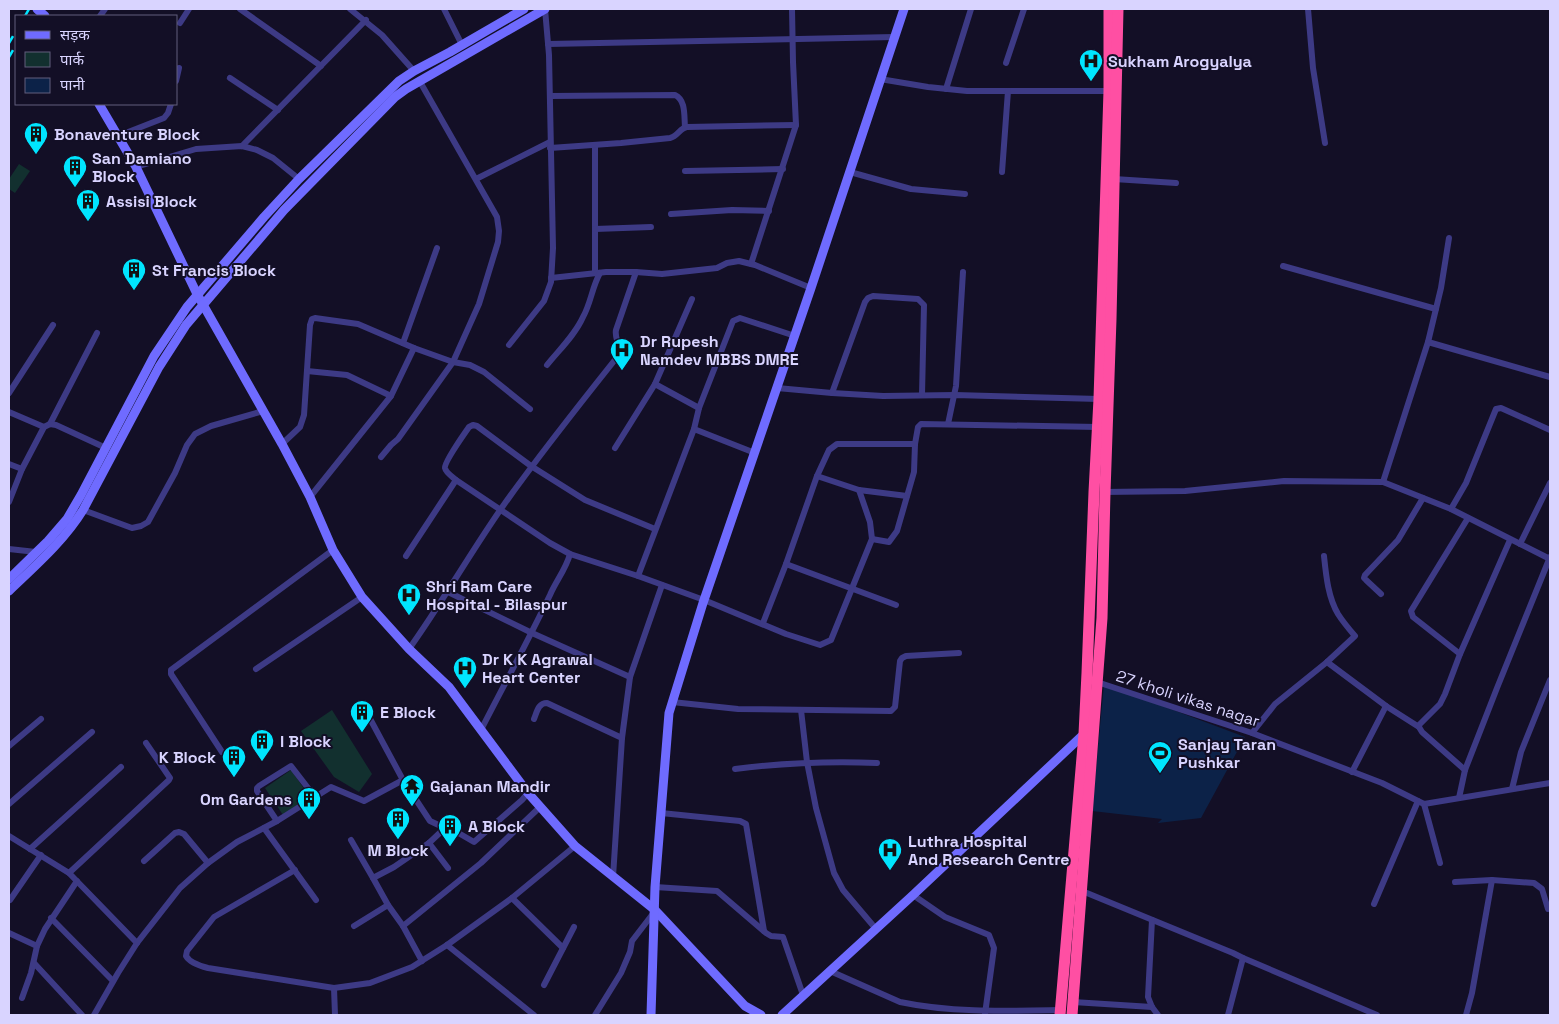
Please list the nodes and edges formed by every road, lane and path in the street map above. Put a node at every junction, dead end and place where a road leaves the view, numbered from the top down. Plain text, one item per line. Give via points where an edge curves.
1 (190, 9) edge
2 (240, 9) edge
3 (350, 9) edge
4 (444, 9) edge
5 (524, 9) edge
6 (545, 9) edge
7 (792, 9) edge
8 (904, 9) edge
9 (971, 9) edge
10 (1024, 9) edge
11 (1109, 9) edge
12 (1118, 9) edge
13 (1308, 9) edge
14 (366, 20) junction
15 (180, 23) dead end
16 (894, 37) junction
17 (793, 40) junction
18 (548, 44) junction
19 (462, 45) junction
20 (1006, 63) dead end
21 (321, 66) junction
22 (179, 68) dead end
23 (414, 71) junction
24 (178, 72) edge
25 (230, 78) dead end
26 (880, 79) junction
27 (419, 80) junction
28 (946, 89) junction
29 (1008, 91) junction
30 (1109, 91) junction
31 (550, 96) junction
32 (171, 105) edge
33 (103, 106) edge
34 (278, 110) junction
35 (796, 125) junction
36 (684, 127) junction
37 (118, 136) junction
38 (1325, 143) dead end
39 (550, 145) junction
40 (595, 145) junction
41 (242, 146) junction
42 (136, 167) junction
43 (783, 168) junction
44 (685, 171) dead end
45 (850, 172) junction
46 (1002, 172) dead end
47 (299, 179) junction
48 (1114, 179) junction
49 (476, 180) junction
50 (1176, 183) dead end
51 (965, 194) dead end
52 (769, 211) junction
53 (672, 214) dead end
54 (651, 227) dead end
55 (595, 229) junction
56 (1449, 238) dead end
57 (1108, 245) junction
58 (437, 248) dead end
59 (751, 264) junction
60 (1283, 266) dead end
61 (636, 272) junction
62 (963, 272) dead end
63 (598, 273) junction
64 (551, 278) junction
65 (811, 288) junction
66 (197, 294) junction
67 (692, 299) dead end
68 (203, 304) junction
69 (1436, 309) junction
70 (53, 325) dead end
71 (97, 334) dead end
72 (795, 336) junction
73 (1428, 342) junction
74 (403, 343) junction
75 (509, 345) dead end
76 (414, 348) junction
77 (453, 362) junction
78 (547, 365) dead end
79 (307, 371) junction
80 (1550, 375) edge
81 (655, 384) junction
82 (777, 388) junction
83 (9, 393) edge
84 (832, 393) junction
85 (922, 395) junction
86 (955, 395) junction
87 (391, 396) junction
88 (1100, 399) junction
89 (699, 408) junction
90 (530, 409) dead end
91 (263, 411) junction
92 (9, 412) edge
93 (948, 424) junction
94 (47, 425) junction
95 (1098, 427) junction
96 (694, 429) junction
97 (1550, 430) edge
98 (282, 444) junction
99 (915, 444) junction
100 (106, 448) junction
101 (615, 448) dead end
102 (755, 453) junction
103 (381, 457) dead end
104 (9, 464) edge
105 (531, 466) junction
106 (22, 469) junction
107 (817, 476) junction
108 (456, 480) junction
109 (1383, 482) junction
110 (1550, 483) edge
111 (859, 490) junction
112 (1099, 492) junction
113 (908, 496) junction
114 (310, 497) junction
115 (1424, 498) junction
116 (9, 502) edge
117 (501, 508) junction
118 (1451, 509) junction
119 (83, 510) junction
120 (1468, 518) junction
121 (655, 529) junction
122 (872, 539) junction
123 (1510, 540) junction
124 (1520, 544) junction
125 (9, 549) edge
126 (333, 550) junction
127 (36, 552) junction
128 (570, 554) junction
129 (406, 556) dead end
130 (1324, 556) dead end
131 (1550, 558) edge
132 (786, 564) junction
133 (638, 576) junction
134 (9, 579) edge
135 (662, 585) junction
136 (852, 588) junction
137 (9, 591) edge
138 (448, 592) junction
139 (1381, 594) dead end
140 (362, 597) junction
141 (704, 600) junction
142 (896, 605) dead end
143 (763, 623) junction
144 (532, 633) junction
145 (409, 649) junction
146 (958, 653) dead end
147 (1460, 654) junction
148 (1327, 662) junction
149 (256, 669) dead end
150 (630, 676) junction
151 (1550, 680) edge
152 (1097, 682) junction
153 (672, 702) junction
154 (1386, 706) junction
155 (801, 710) junction
156 (368, 715) dead end
157 (41, 719) dead end
158 (534, 719) dead end
159 (1419, 727) junction
160 (481, 730) junction
161 (92, 732) dead end
162 (1252, 733) junction
163 (1084, 734) junction
164 (622, 738) junction
165 (146, 743) dead end
166 (9, 746) edge
167 (222, 752) dead end
168 (807, 762) junction
169 (877, 763) dead end
170 (121, 767) dead end
171 (735, 769) dead end
172 (1465, 770) junction
173 (1352, 772) junction
174 (403, 780) junction
175 (1550, 782) edge
176 (1512, 789) junction
177 (528, 793) junction
178 (315, 797) junction
179 (1459, 798) junction
180 (1418, 801) junction
181 (9, 804) edge
182 (1424, 804) junction
183 (540, 807) junction
184 (661, 813) junction
185 (277, 821) junction
186 (264, 828) junction
187 (444, 828) junction
188 (9, 836) edge
189 (351, 840) dead end
190 (429, 843) junction
191 (575, 846) junction
192 (30, 848) junction
193 (40, 855) junction
194 (144, 861) dead end
195 (208, 863) junction
196 (1440, 864) dead end
197 (448, 868) dead end
198 (295, 870) junction
199 (69, 873) junction
200 (613, 877) junction
201 (373, 878) junction
202 (1492, 880) junction
203 (77, 881) junction
204 (1455, 882) dead end
205 (655, 887) junction
206 (1082, 891) junction
207 (914, 895) junction
208 (512, 898) junction
209 (10, 900) dead end
210 (316, 900) dead end
211 (1374, 904) dead end
212 (388, 905) junction
213 (1548, 909) dead end
214 (655, 910) junction
215 (51, 918) junction
216 (1152, 920) junction
217 (354, 926) dead end
218 (403, 926) junction
219 (574, 927) dead end
220 (876, 929) junction
221 (764, 931) junction
222 (9, 933) edge
223 (137, 943) junction
224 (447, 945) junction
225 (37, 946) junction
226 (563, 948) junction
227 (1243, 958) junction
228 (422, 961) junction
229 (34, 963) junction
230 (830, 971) junction
231 (113, 981) junction
232 (544, 984) dead end
233 (334, 988) junction
234 (803, 995) junction
235 (22, 998) dead end
236 (1073, 1002) junction
237 (1152, 1007) junction
238 (985, 1013) edge
239 (1060, 1013) edge
240 (82, 1015) edge
241 (94, 1015) edge
242 (335, 1015) edge
243 (534, 1015) edge
244 (595, 1015) edge
245 (652, 1015) edge
246 (761, 1015) edge
247 (782, 1015) edge
248 (1072, 1015) edge
249 (1158, 1015) edge
250 (1228, 1015) edge
251 (1377, 1015) edge
252 (1466, 1015) edge

1 - 15 street
2 - 21 street
3 - 14 street
4 - 19 street
5 - 19 street
6 - 18 street
6 - 27 street
7 - 17 street
8 - 16 street
9 - 28 street
10 - 20 street
11 - 30 highway
12 - 48 highway
13 - 38 street
14 - 21 street
14 - 23 street
16 - 17 street
16 - 26 street
17 - 18 street
17 - 35 street
18 - 31 street
19 - 23 street
21 - 34 street
22 - 24 street
23 - 47 street via 388,91
25 - 34 street
26 - 28 street
26 - 45 street
27 - 49 street
27 - 68 street via 395,97 284,210
28 - 29 street
29 - 30 street
29 - 46 street
30 - 57 highway
31 - 36 street via 675,95 682,102
31 - 39 street
32 - 37 street via 164,118
33 - 37 street
34 - 41 street
35 - 36 street
35 - 43 street
36 - 40 street via 670,138
37 - 42 street
39 - 40 street
39 - 49 street
39 - 64 street
40 - 55 street
41 - 42 street via 196,149
41 - 47 street via 265,154
42 - 66 street
43 - 44 street
43 - 52 street
45 - 51 street via 911,189
45 - 65 street
47 - 66 street
48 - 50 street
48 - 57 highway
49 - 77 street via 497,217 498,242 479,304
52 - 53 street
52 - 59 street
54 - 55 street
55 - 63 street
56 - 69 street
57 - 88 highway
57 - 112 highway
58 - 74 street
59 - 61 street via 733,262 717,268 662,274
59 - 65 street
60 - 69 street
61 - 63 street
61 - 105 street via 616,332 618,356
62 - 86 street
63 - 64 street
63 - 78 street via 583,318
64 - 75 street via 544,301
65 - 72 street
66 - 68 street
66 - 100 street via 154,356
67 - 81 street
68 - 91 street
68 - 119 street via 159,367
69 - 73 street
70 - 83 street
71 - 94 street
72 - 82 street
72 - 89 street via 742,319 733,321
73 - 80 street
73 - 109 street
74 - 76 street
74 - 79 street via 358,324 315,318 310,325
76 - 77 street
76 - 87 street
77 - 90 street via 484,372
77 - 103 street via 398,439
79 - 87 street via 347,375
79 - 98 street via 302,421 296,432
81 - 89 street
81 - 101 street
82 - 84 street
82 - 102 street
84 - 85 street
84 - 85 street via 865,302 873,296 918,300 924,305
85 - 86 street
86 - 88 street
86 - 93 street
87 - 114 street
88 - 95 highway
89 - 96 street
91 - 98 street
91 - 119 street via 195,434 148,522 132,528
92 - 94 street
93 - 95 street
93 - 99 street via 921,424
94 - 100 street via 56,425
94 - 106 street
95 - 112 highway
96 - 102 street
96 - 121 street
97 - 118 street via 1501,408 1496,409 1466,483
98 - 114 street
99 - 107 street via 835,444
99 - 113 street via 914,472
100 - 127 street via 67,519
102 - 141 street
104 - 106 street
105 - 108 street via 473,425 445,466
105 - 117 street
105 - 121 street via 584,500
106 - 116 street
107 - 111 street
107 - 132 street
108 - 117 street
108 - 129 street
109 - 112 street via 1284,481 1185,491
109 - 115 street
110 - 124 street
111 - 113 street
111 - 122 street
112 - 152 highway via 1102,618
112 - 163 highway
113 - 122 street via 897,531 890,540
114 - 126 street
115 - 118 street
115 - 139 street via 1398,540 1365,575 1364,578
117 - 128 street
117 - 138 street
118 - 120 street
119 - 137 street via 56,545
120 - 123 street
120 - 147 street via 1411,611 1413,617
121 - 133 street
122 - 136 street
123 - 124 street
123 - 147 street
124 - 131 street
125 - 127 street
126 - 140 street
126 - 167 street via 171,670
127 - 134 street
128 - 133 street
128 - 144 street
130 - 148 street via 1331,598 1337,613 1355,636
131 - 172 street
132 - 136 street
132 - 143 street
133 - 135 street
135 - 141 street
135 - 150 street
136 - 142 street
136 - 143 street via 831,640 824,644 786,634
138 - 144 street
138 - 145 street
140 - 145 street
140 - 149 street
141 - 143 street
141 - 153 street
144 - 150 street
144 - 160 street
145 - 160 street via 449,687
146 - 155 street via 902,658 895,707 891,710
147 - 159 street via 1446,694
148 - 154 street
148 - 162 street via 1276,704
150 - 164 street
151 - 176 street via 1521,752
152 - 162 street, 27 kholi vikas nagar
152 - 206 highway
153 - 155 street via 738,709
153 - 184 street
154 - 159 street
154 - 173 street
155 - 168 street
156 - 174 street
157 - 166 street
158 - 164 street via 539,706 547,703
159 - 172 street
160 - 177 street
161 - 181 street
162 - 173 street, 27 kholi vikas nagar
163 - 207 street
163 - 239 highway
164 - 200 street
165 - 199 street via 169,780
168 - 169 street
168 - 171 street
168 - 220 street via 834,873
170 - 192 street
172 - 179 street
173 - 180 street, 27 kholi vikas nagar
174 - 178 street via 364,801 331,787
174 - 187 street via 430,821
175 - 176 street
176 - 179 street
177 - 183 street
177 - 187 street via 474,842
178 - 185 street
178 - 185 street via 291,766 266,781 257,791
179 - 182 street
180 - 182 street, 27 kholi vikas nagar
180 - 211 street
182 - 196 street
183 - 191 street
183 - 218 street via 481,863
184 - 205 street
184 - 221 street via 746,824
185 - 186 street
186 - 195 street
186 - 198 street
187 - 190 street
188 - 192 street
189 - 201 street
190 - 197 street
190 - 201 street
191 - 200 street
191 - 208 street
192 - 193 street
193 - 199 street
193 - 209 street
194 - 195 street via 179,832
195 - 223 street via 180,888
198 - 210 street
198 - 233 street via 214,917 186,956 199,966 208,968
199 - 203 street
200 - 214 street
201 - 212 street
202 - 204 street
202 - 213 street via 1537,884 1542,889
202 - 252 street
203 - 215 street
203 - 223 street
205 - 214 street
205 - 221 street via 717,891
206 - 216 street
206 - 236 highway
207 - 220 street
207 - 238 street via 945,917 989,935 994,948
208 - 224 street
208 - 226 street
212 - 217 street
212 - 218 street
214 - 244 street via 632,941 621,973
214 - 245 street
214 - 246 street via 745,1006
215 - 225 street
215 - 231 street
216 - 227 street
216 - 237 street via 1148,997
218 - 228 street
219 - 226 street
220 - 230 street
221 - 234 street via 784,938
222 - 225 street
223 - 231 street
224 - 228 street
224 - 243 street
225 - 229 street
226 - 232 street
227 - 250 street
227 - 251 street
228 - 233 street via 370,982
229 - 235 street
229 - 240 street
230 - 234 street
230 - 238 street via 900,1002
231 - 241 street
233 - 242 street
234 - 247 street
236 - 237 street
236 - 248 highway
237 - 249 street
238 - 239 street

